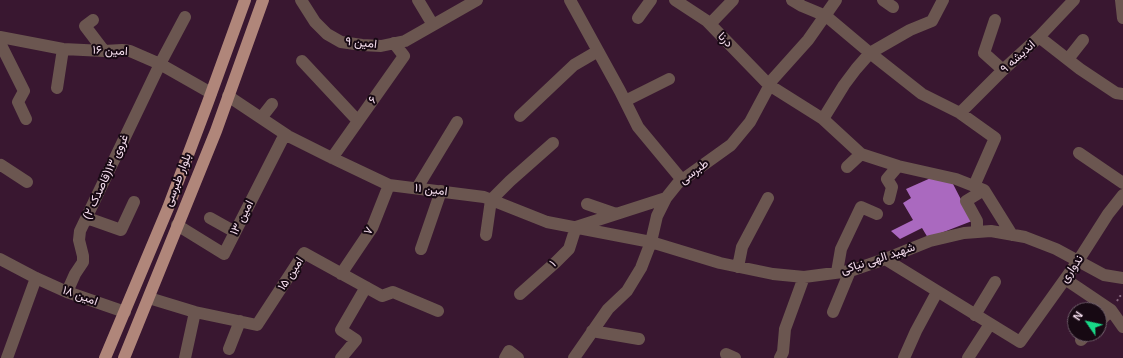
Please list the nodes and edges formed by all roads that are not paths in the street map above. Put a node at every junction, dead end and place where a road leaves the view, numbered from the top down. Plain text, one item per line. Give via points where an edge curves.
1 (244, 0) edge
2 (263, 0) edge
3 (302, 0) edge
4 (418, 0) edge
5 (477, 0) edge
6 (570, 0) edge
7 (651, 0) edge
8 (675, 0) edge
9 (733, 0) edge
10 (792, 0) edge
11 (836, 0) edge
12 (943, 0) edge
13 (1074, 0) edge
14 (1121, 0) edge
15 (826, 16) junction
16 (185, 17) dead end
17 (638, 18) dead end
18 (1123, 18) edge
19 (92, 20) dead end
20 (995, 20) dead end
21 (710, 24) junction
22 (433, 25) junction
23 (0, 37) edge
24 (1039, 37) junction
25 (1082, 40) dead end
26 (0, 43) edge
27 (394, 43) junction
28 (63, 49) junction
29 (598, 50) junction
30 (104, 51) junction
31 (870, 53) junction
32 (1068, 59) junction
33 (302, 61) dead end
34 (160, 64) junction
35 (1003, 70) junction
36 (669, 79) dead end
37 (769, 85) junction
38 (57, 88) dead end
39 (211, 93) junction
40 (1123, 94) edge
41 (228, 96) junction
42 (625, 101) junction
43 (272, 104) dead end
44 (960, 112) junction
45 (520, 116) dead end
46 (261, 118) junction
47 (26, 119) dead end
48 (823, 119) junction
49 (358, 121) junction
50 (457, 122) dead end
51 (285, 134) junction
52 (553, 143) dead end
53 (1079, 153) dead end
54 (860, 154) junction
55 (332, 158) junction
56 (0, 166) edge
57 (898, 166) junction
58 (847, 167) dead end
59 (682, 180) junction
60 (26, 182) dead end
61 (1123, 183) edge
62 (389, 184) junction
63 (417, 188) junction
64 (979, 188) junction
65 (440, 191) junction
66 (1123, 195) edge
67 (666, 198) junction
68 (768, 198) dead end
69 (889, 199) dead end
70 (491, 200) junction
71 (134, 202) dead end
72 (587, 204) dead end
73 (616, 214) junction
74 (877, 214) dead end
75 (88, 218) junction
76 (210, 218) dead end
77 (177, 225) junction
78 (576, 227) junction
79 (235, 232) junction
80 (977, 232) junction
81 (486, 235) dead end
82 (1012, 235) junction
83 (651, 242) junction
84 (421, 249) dead end
85 (0, 259) edge
86 (885, 259) junction
87 (1078, 261) junction
88 (738, 267) junction
89 (850, 270) junction
90 (837, 272) junction
91 (341, 274) junction
92 (804, 277) junction
93 (36, 278) junction
94 (1123, 278) edge
95 (1065, 279) junction
96 (995, 282) dead end
97 (366, 287) junction
98 (67, 292) junction
99 (937, 292) junction
100 (520, 294) dead end
101 (149, 298) junction
102 (1111, 310) junction
103 (438, 311) dead end
104 (125, 312) junction
105 (195, 312) junction
106 (833, 312) dead end
107 (1107, 314) edge
108 (975, 315) junction
109 (240, 322) junction
110 (990, 324) junction
111 (1123, 327) edge
112 (592, 331) junction
113 (638, 340) dead end
114 (229, 349) dead end
115 (7, 358) edge
116 (105, 358) edge
117 (124, 358) edge
118 (185, 358) edge
119 (341, 358) edge
120 (505, 358) edge
121 (518, 358) edge
122 (574, 358) edge
123 (780, 358) edge
124 (904, 358) edge
125 (968, 358) edge

1 - 39 main road, بلوار طبرسی
2 - 41 main road, بلوار طبرسی
3 - 27 street, امین ۹ via 315,22 327,34 341,42 381,46
4 - 22 street
5 - 22 street, امین ۹
6 - 29 street
7 - 17 street
8 - 21 street, درنا
9 - 21 street
10 - 15 street
11 - 15 street, طبرسی
12 - 31 street via 932,21 910,30
13 - 24 street, اندیشه ۹
14 - 18 street
15 - 31 street
15 - 37 street, طبرسی
16 - 34 street, غروی ۱۳(قاصدک ۲)
19 - 30 street via 85,26
20 - 35 street via 984,53
21 - 37 street, درنا
22 - 27 street, امین ۹ via 405,41
23 - 28 street, امین ۱۶
24 - 32 street
24 - 35 street, اندیشه ۹
25 - 32 street
26 - 47 street via 24,91 18,102
27 - 49 street, ۶ via 404,56
28 - 30 street, امین ۱۶
28 - 38 street
29 - 42 street
29 - 45 street via 574,65
30 - 34 street, امین ۱۶ via 122,50
31 - 44 street via 922,94
31 - 48 street via 844,85
32 - 40 street via 1116,93
33 - 49 street
34 - 39 street, امین ۱۶
34 - 75 street, غروی ۱۳(قاصدک ۲)
35 - 44 street, اندیشه ۹
36 - 42 street
37 - 48 street, درنا
37 - 59 street, طبرسی via 750,122 731,145
39 - 104 main road, بلوار طبرسی via 168,208
41 - 46 street, امین ۱۱
41 - 77 main road, بلوار طبرسی
42 - 59 street via 638,127
43 - 46 street
44 - 64 street via 995,138
46 - 51 street, امین ۱۱
48 - 54 street, درنا
49 - 55 street, ۶
50 - 63 street
51 - 55 street, امین ۱۱
51 - 79 street, امین ۱۳
52 - 70 street
53 - 61 street
54 - 57 street
54 - 58 street
55 - 62 street, امین ۱۱
56 - 60 street
57 - 64 street
57 - 69 street via 887,179 892,187
59 - 67 street, طبرسی
62 - 63 street, امین ۱۱
62 - 91 street, ۷ via 372,228
63 - 65 street, امین ۱۱
64 - 80 street via 966,200 977,221
64 - 82 street
65 - 70 street, امین ۱۱
65 - 84 street
66 - 87 street, ندواری
67 - 73 street
67 - 83 street, طبرسی via 657,216
68 - 88 street via 742,247
70 - 78 street, امین ۱۱ via 547,222
70 - 81 street
71 - 75 street via 121,230
72 - 73 street
73 - 78 street
74 - 90 street via 861,207 841,249
75 - 98 street, غروی ۱۳(قاصدک ۲) via 79,236 83,262
76 - 79 street
77 - 79 street, امین ۱۳ via 224,254
77 - 101 main road, بلوار طبرسی
78 - 83 street, امین ۱۱
78 - 100 street, ۱ via 569,249
80 - 82 street, شهید الهی نیاکی via 991,231
80 - 86 street, شهید الهی نیاکی via 930,241
82 - 87 street, شهید الهی نیاکی via 1056,249
83 - 88 street, شهید الهی نیاکی
83 - 112 street, طبرسی via 641,268 627,291 608,308
85 - 93 street, امین ۱۸
86 - 89 street, شهید الهی نیاکی
86 - 99 street
87 - 94 street, شهید الهی نیاکی via 1104,275
87 - 95 street, ندواری
88 - 92 street, شهید الهی نیاکی
89 - 90 street, شهید الهی نیاکی
89 - 106 street
90 - 92 street, شهید الهی نیاکی
91 - 97 street, امین ۱۵
91 - 109 street, امین ۱۵ via 304,253 257,325
92 - 123 street via 785,329
93 - 98 street, امین ۱۸
93 - 115 street
95 - 102 street
95 - 110 street, ندواری via 1020,342
96 - 108 street
97 - 103 street, امین ۱۵ via 382,296 394,292
97 - 119 street via 341,330 356,340
98 - 104 street, امین ۱۸
99 - 108 street
99 - 124 street
101 - 105 street, امین ۱۵
101 - 117 main road, بلوار طبرسی
102 - 107 street
102 - 111 street
104 - 116 main road, بلوار طبرسی
105 - 109 street, امین ۱۵
105 - 118 street
108 - 110 street
109 - 114 street
110 - 125 street
112 - 113 street
112 - 122 street, طبرسی
120 - 121 street via 509,351

